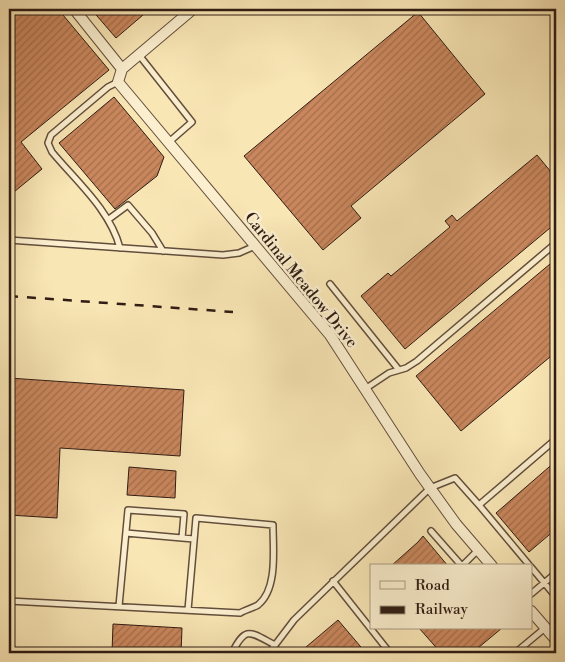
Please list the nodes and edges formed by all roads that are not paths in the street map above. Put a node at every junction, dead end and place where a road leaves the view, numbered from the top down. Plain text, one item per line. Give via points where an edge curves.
1 (74, 9) edge
2 (193, 9) edge
3 (138, 55) junction
4 (122, 69) junction
5 (118, 82) junction
6 (169, 142) junction
7 (109, 219) junction
8 (9, 240) edge
9 (556, 243) edge
10 (255, 245) junction
11 (120, 248) junction
12 (163, 251) junction
13 (330, 284) dead end
14 (399, 370) junction
15 (365, 389) junction
16 (556, 439) edge
17 (430, 488) junction
18 (479, 505) junction
19 (431, 531) dead end
20 (126, 534) junction
21 (182, 538) junction
22 (194, 539) junction
23 (478, 550) junction
24 (460, 564) edge
25 (464, 564) edge
26 (490, 564) edge
27 (529, 564) edge
28 (532, 567) edge
29 (556, 573) edge
30 (333, 581) junction
31 (544, 583) junction
32 (532, 593) edge
33 (556, 597) edge
34 (9, 601) edge
35 (120, 606) junction
36 (188, 610) junction
37 (532, 612) edge
38 (370, 628) edge
39 (546, 628) junction
40 (372, 630) edge
41 (556, 640) edge
42 (275, 645) junction
43 (522, 647) junction
44 (232, 653) edge
45 (269, 653) edge
46 (390, 653) edge
47 (515, 653) edge
48 (527, 653) edge

1 - 4 street
2 - 3 street
3 - 4 street
3 - 6 lane via 192,122
4 - 5 street
5 - 6 street, Cardinal Meadow Drive
5 - 7 lane via 51,135 48,143 52,152
6 - 10 street, Cardinal Meadow Drive
7 - 11 lane
7 - 12 lane via 128,205
8 - 11 lane
9 - 14 lane via 417,361
10 - 12 lane via 239,253 222,255
10 - 15 street, Cardinal Meadow Drive via 330,335
11 - 12 lane
13 - 14 lane
14 - 15 lane
15 - 17 street, Cardinal Meadow Drive
16 - 18 lane
17 - 18 lane via 456,478
17 - 23 street, Cardinal Meadow Drive
17 - 30 lane
18 - 27 lane
19 - 24 lane
20 - 21 lane
20 - 21 lane via 128,510 184,514
20 - 35 lane
21 - 22 lane
22 - 36 lane
22 - 36 lane via 196,518 273,525 272,578 268,595 257,606 240,613
23 - 25 lane
23 - 26 street, Cardinal Meadow Drive
28 - 31 lane
29 - 31 lane
30 - 38 lane
30 - 42 lane via 294,620
31 - 32 lane
31 - 33 lane
34 - 35 lane
35 - 36 lane
37 - 39 street
39 - 41 street
39 - 43 lane
40 - 46 lane
42 - 44 lane via 249,633 240,638
42 - 45 lane
43 - 47 lane
43 - 48 lane

